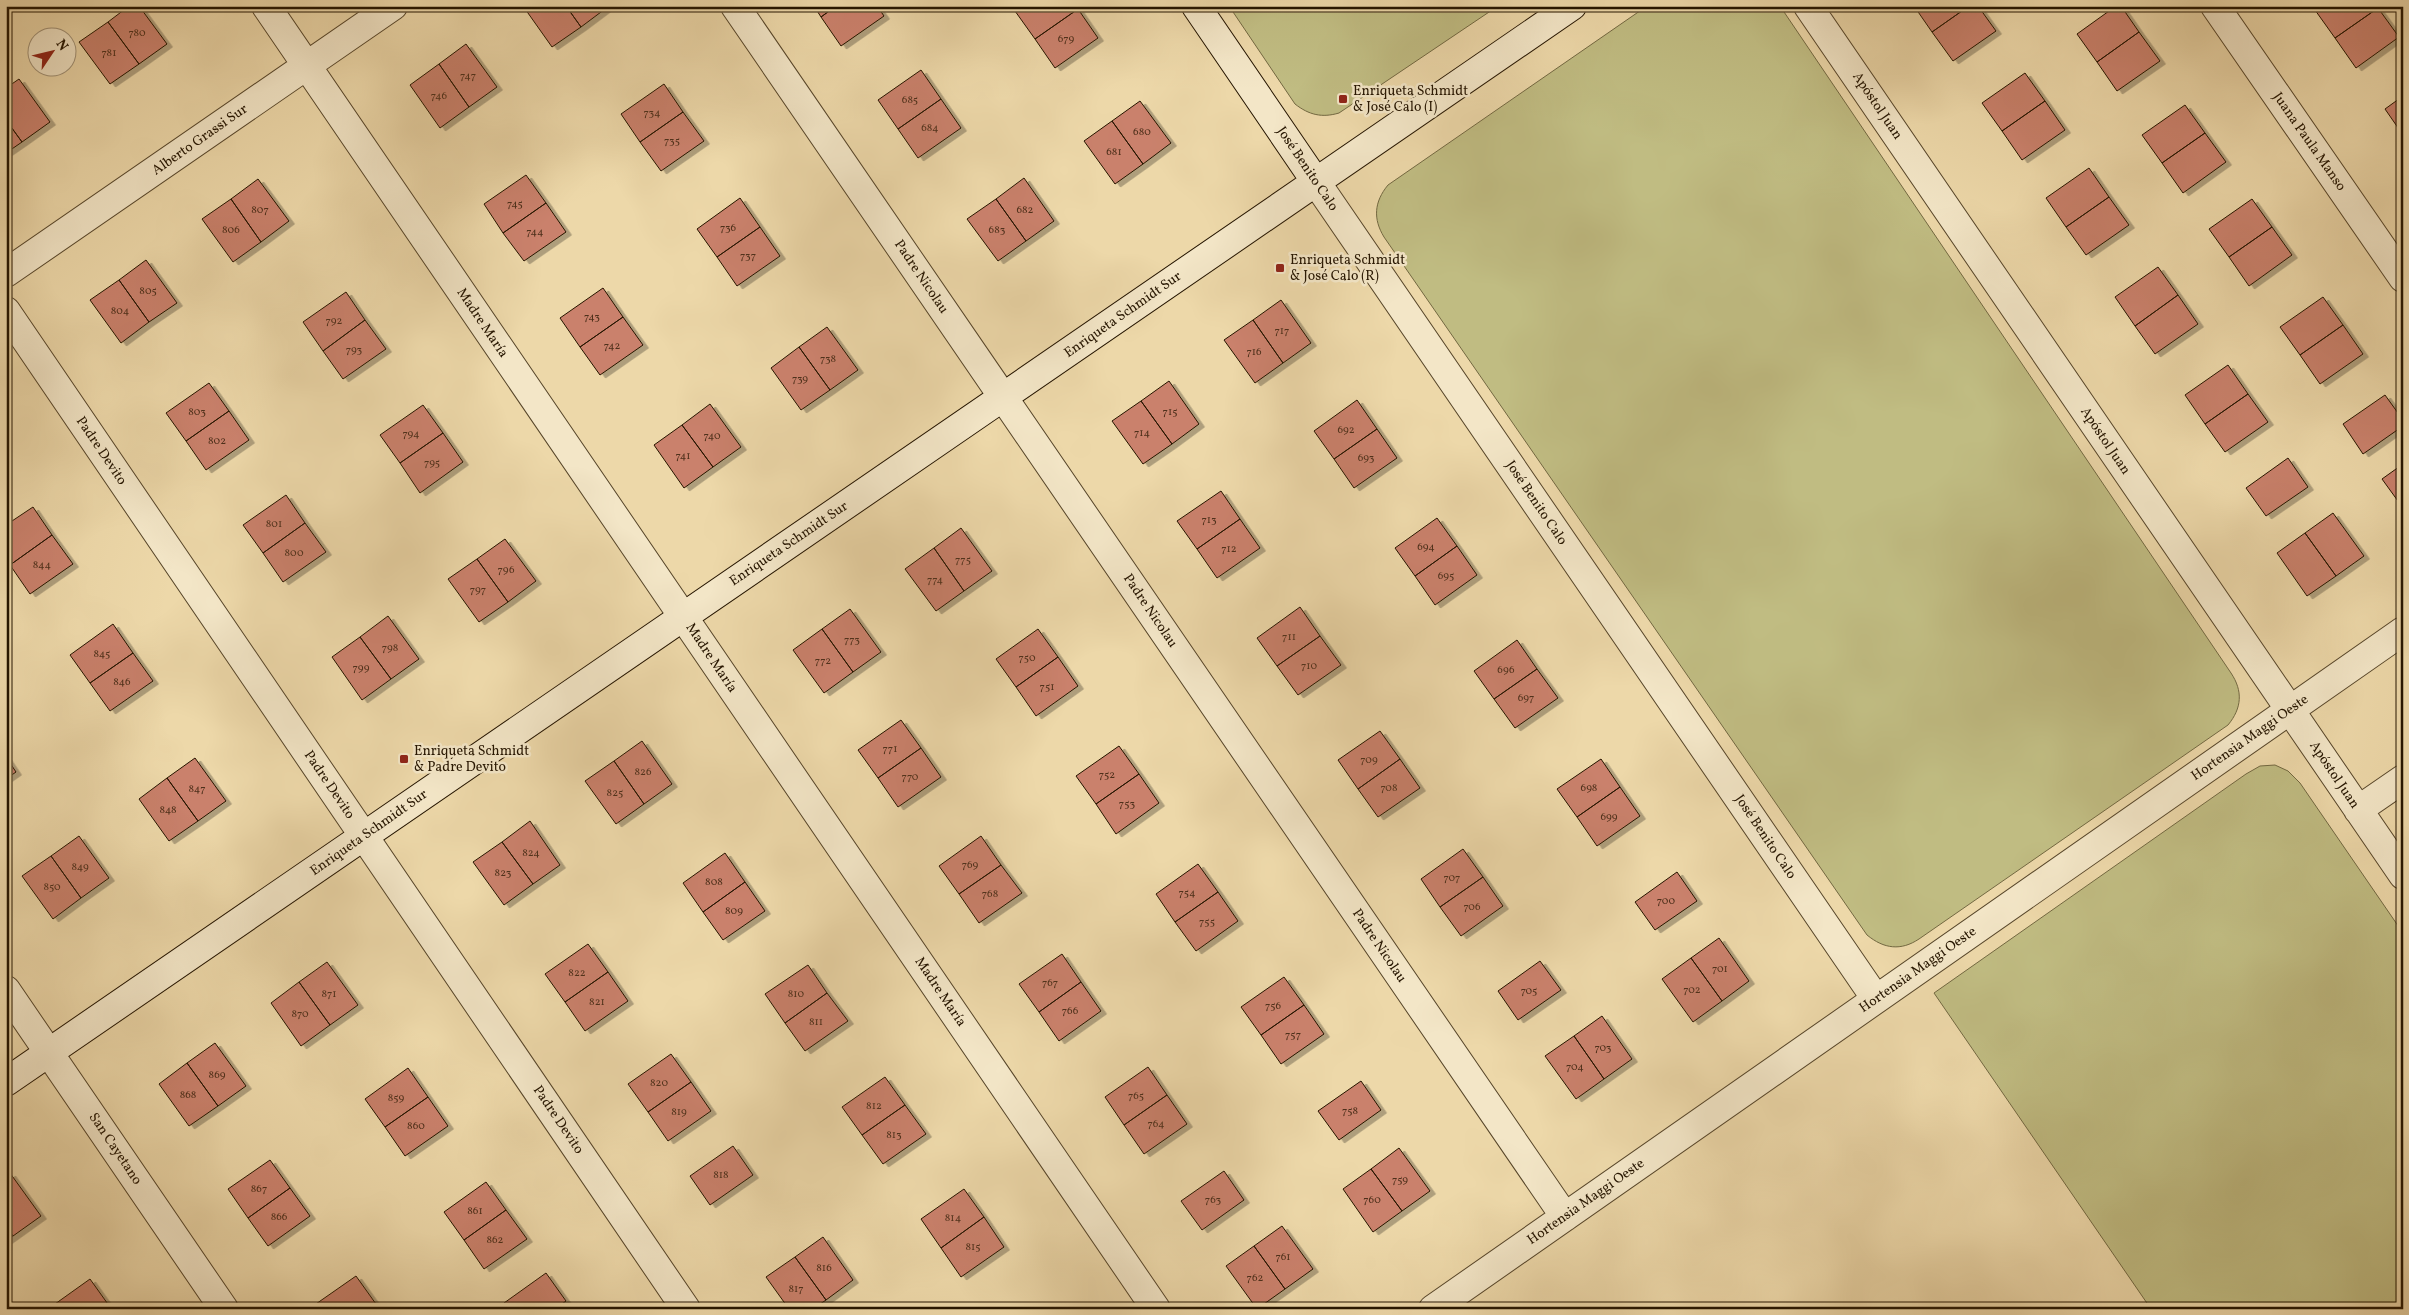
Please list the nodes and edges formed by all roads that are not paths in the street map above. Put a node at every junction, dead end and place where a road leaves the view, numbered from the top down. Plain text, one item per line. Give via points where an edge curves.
1 (266, 6) edge
2 (393, 6) edge
3 (735, 6) edge
4 (1196, 6) edge
5 (1572, 6) edge
6 (1808, 6) edge
7 (2216, 6) edge
8 (307, 66) junction
9 (1316, 182) junction
10 (6, 273) edge
11 (2403, 278) edge
12 (6, 311) edge
13 (1004, 397) junction
14 (683, 617) junction
15 (2403, 630) edge
16 (2290, 710) junction
17 (2403, 779) edge
18 (2358, 810) junction
19 (364, 837) junction
20 (2403, 875) edge
21 (6, 990) edge
22 (1876, 1000) junction
23 (49, 1053) junction
24 (6, 1082) edge
25 (1565, 1217) junction
26 (224, 1309) edge
27 (686, 1309) edge
28 (1156, 1309) edge
29 (1433, 1309) edge

1 - 8 street, Madre María
2 - 8 street, Alberto Grassi Sur
3 - 13 street, Padre Nicolau
4 - 9 street, José Benito Calo
5 - 9 street, Enriqueta Schmidt Sur
6 - 16 street, Apóstol Juan
7 - 11 street, Juana Paula Manso
8 - 10 street, Alberto Grassi Sur
8 - 14 street, Madre María
9 - 13 street, Enriqueta Schmidt Sur
9 - 22 street, José Benito Calo
12 - 19 street, Padre Devito
13 - 14 street, Enriqueta Schmidt Sur
13 - 25 street, Padre Nicolau
14 - 19 street, Enriqueta Schmidt Sur
14 - 28 street, Madre María
15 - 16 street, Hortensia Maggi Oeste
16 - 18 street, Apóstol Juan
16 - 22 street, Hortensia Maggi Oeste
17 - 18 street
18 - 20 street, Apóstol Juan
19 - 23 street, Enriqueta Schmidt Sur
19 - 27 street, Padre Devito
21 - 23 street, San Cayetano
22 - 25 street, Hortensia Maggi Oeste
23 - 24 street, Enriqueta Schmidt Sur
23 - 26 street, San Cayetano
25 - 29 street, Hortensia Maggi Oeste

